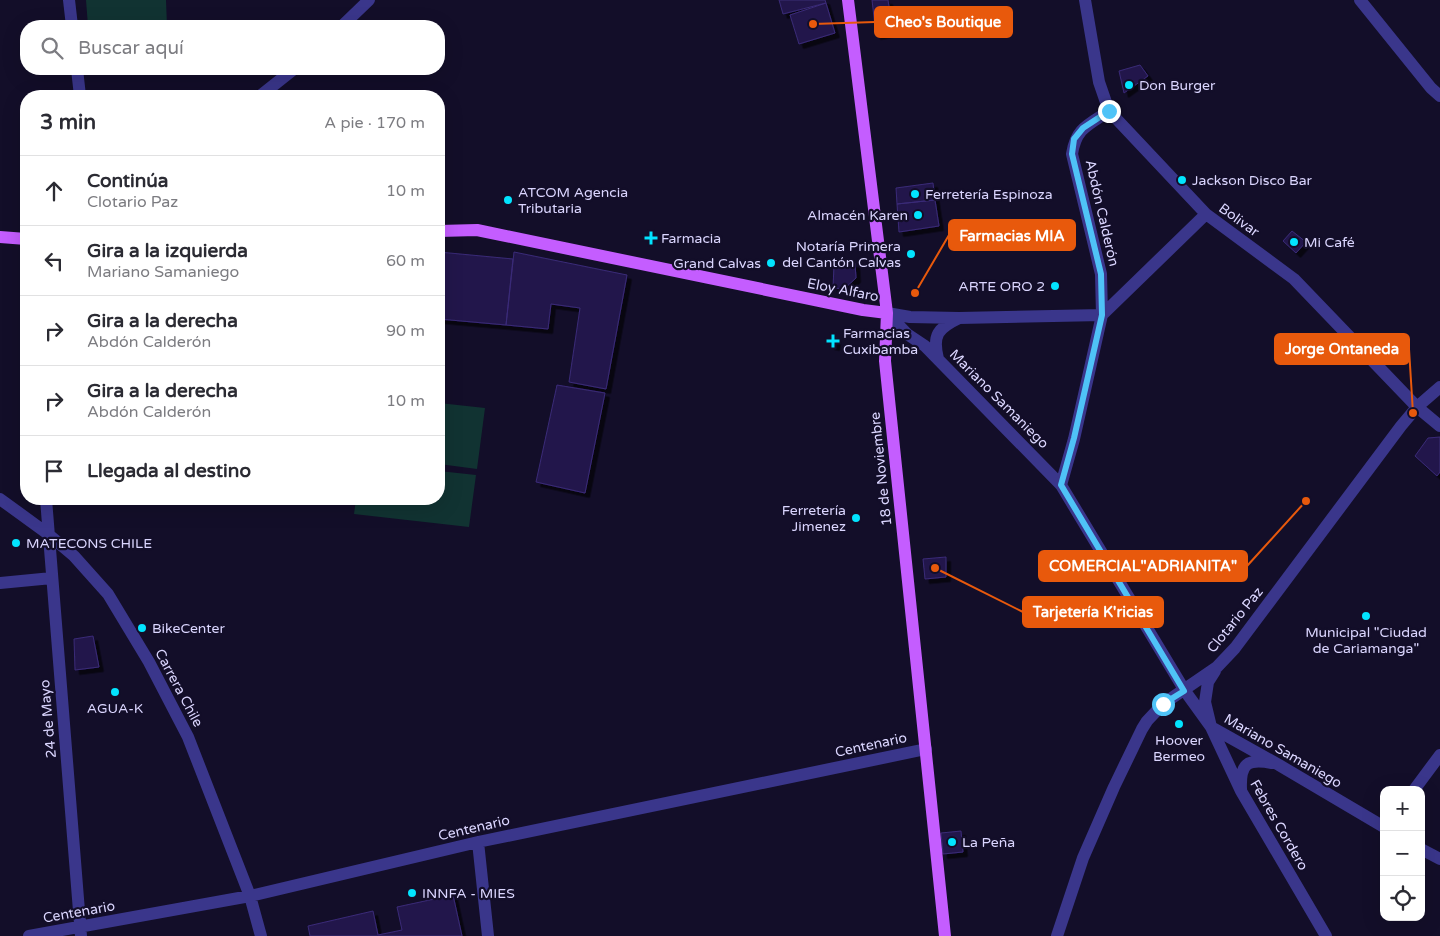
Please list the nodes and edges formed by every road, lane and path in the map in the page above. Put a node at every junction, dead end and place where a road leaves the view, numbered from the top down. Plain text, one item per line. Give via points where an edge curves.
1 (69, 0) edge
2 (369, 0) edge
3 (848, 0) edge
4 (1085, 0) edge
5 (1360, 0) edge
6 (71, 20) edge
7 (348, 20) edge
8 (78, 75) edge
9 (286, 75) edge
10 (79, 90) edge
11 (268, 90) edge
12 (1440, 96) edge
13 (1109, 111) junction
14 (1206, 214) junction
15 (445, 231) edge
16 (0, 237) edge
17 (20, 239) edge
18 (888, 313) junction
19 (1102, 315) junction
20 (959, 318) junction
21 (938, 359) junction
22 (1440, 387) edge
23 (1417, 407) junction
24 (1440, 426) edge
25 (1061, 485) junction
26 (0, 499) edge
27 (46, 505) edge
28 (48, 534) junction
29 (52, 578) junction
30 (0, 583) edge
31 (1217, 667) junction
32 (1184, 691) junction
33 (1211, 727) junction
34 (926, 749) junction
35 (1440, 755) edge
36 (1279, 765) junction
37 (1417, 786) edge
38 (1241, 792) junction
39 (1380, 826) edge
40 (478, 842) junction
41 (1425, 851) edge
42 (1440, 859) edge
43 (250, 896) junction
44 (80, 932) edge
45 (29, 936) edge
46 (261, 936) edge
47 (488, 936) edge
48 (945, 936) edge
49 (1057, 936) edge
50 (1326, 936) edge

1 - 6 street
2 - 7 street
3 - 18 main road, 18 de Noviembre
4 - 13 street, Bolivar via 1099,82
5 - 12 street
8 - 10 street
9 - 11 street
13 - 14 street, Bolivar
13 - 19 street, Abdón Calderón via 1083,128 1074,139 1072,154 1101,274
14 - 19 street
14 - 23 street, Bolivar via 1294,279
15 - 18 main road, Eloy Alfaro via 477,230
16 - 17 main road
18 - 20 street, Eloy Alfaro
18 - 21 street, Mariano Samaniego via 907,334 926,346
18 - 34 main road, 18 de Noviembre via 885,361
19 - 20 street, Eloy Alfaro
19 - 25 street, Abdón Calderón
20 - 21 street via 946,324 938,333 935,340
21 - 25 street, Mariano Samaniego
22 - 23 street, Clotario Paz
23 - 24 street, Bolivar
23 - 31 street, Clotario Paz via 1235,648
25 - 32 street, Mariano Samaniego
26 - 28 street, Carrera Chile
27 - 28 street, 24 de Mayo
28 - 29 street, 24 de Mayo
28 - 43 street, Carrera Chile via 74,556 108,594 149,662 188,737
29 - 30 street
29 - 44 street, 24 de Mayo
31 - 32 street, Clotario Paz
31 - 33 street via 1206,690 1205,702
32 - 33 street, Mariano Samaniego
32 - 49 street, Clotario Paz via 1163,704 1142,728 1083,858
33 - 36 street, Mariano Samaniego
33 - 38 street, Febres Cordero
34 - 40 street, Centenario
34 - 48 main road, 18 de Noviembre
35 - 37 street
36 - 38 street via 1251,761 1242,769
36 - 39 street, Mariano Samaniego
38 - 50 street, Febres Cordero
40 - 43 street, Centenario
40 - 47 street
41 - 42 street
43 - 44 street, Centenario
43 - 46 street, Carrera Chile
44 - 45 street, Centenario

